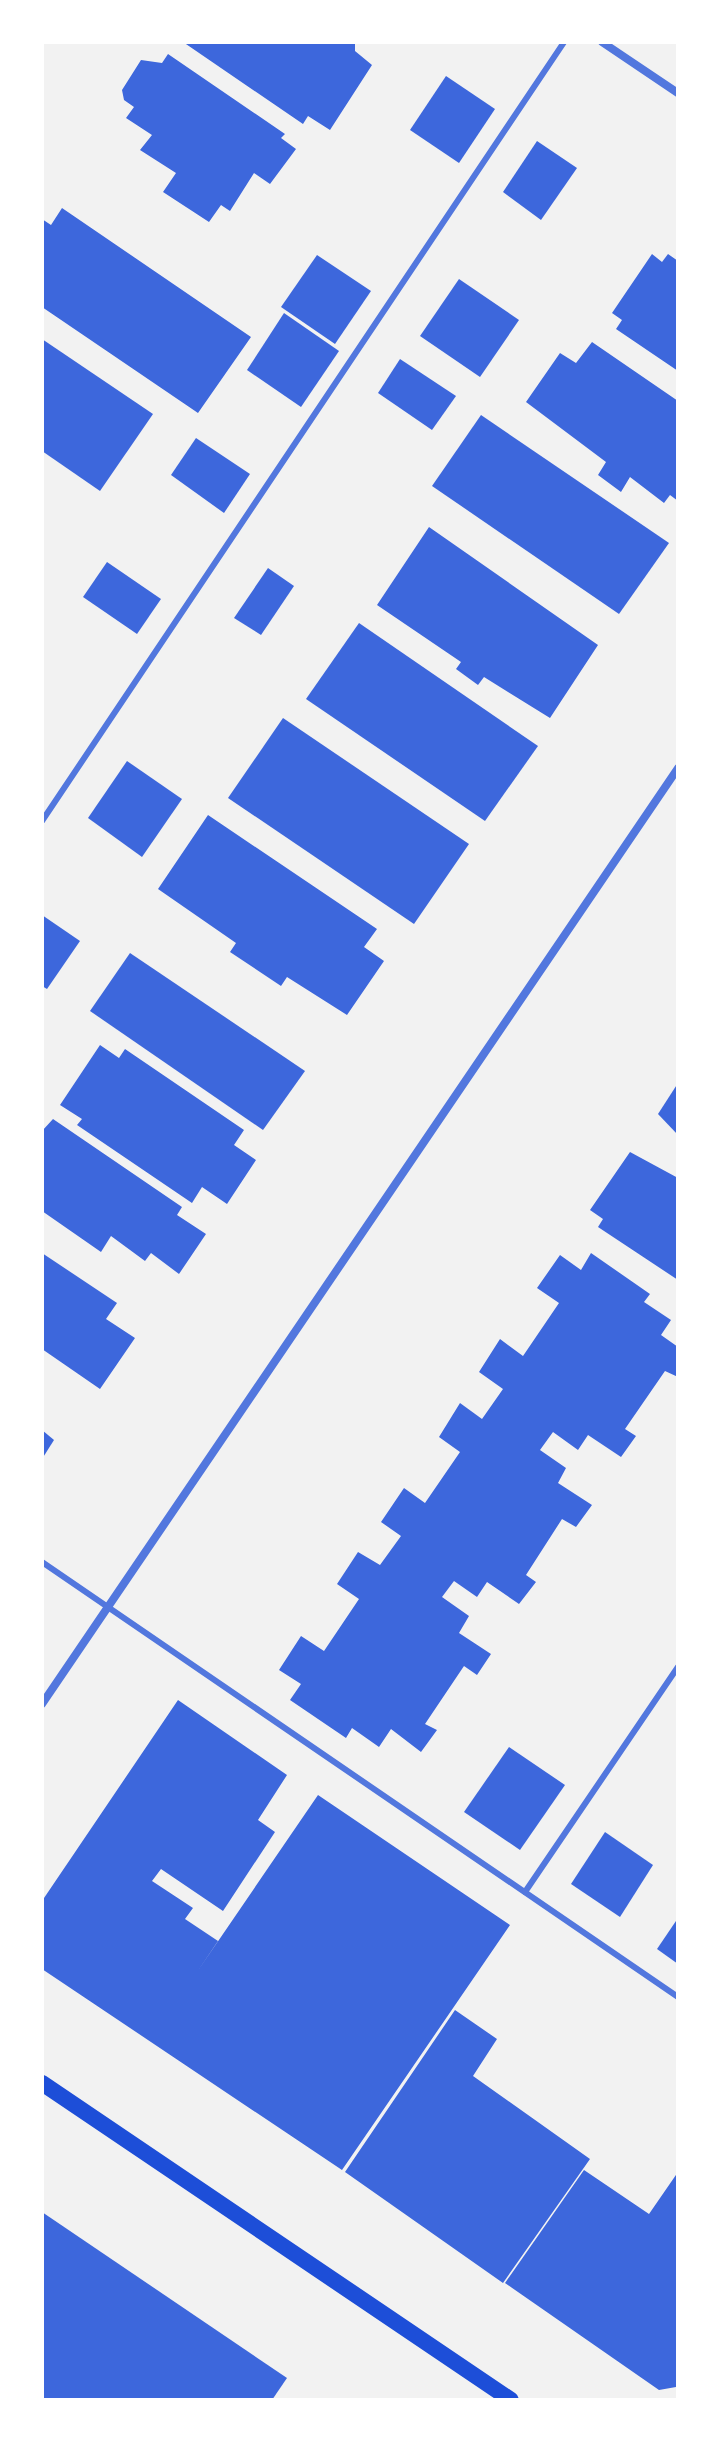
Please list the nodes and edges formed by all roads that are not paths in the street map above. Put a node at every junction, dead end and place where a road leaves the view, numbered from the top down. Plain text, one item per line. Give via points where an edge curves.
1 (564, 42) edge
2 (602, 42) edge
3 (678, 93) edge
4 (678, 768) edge
5 (42, 821) edge
6 (42, 1562) edge
7 (109, 1608) junction
8 (678, 1667) edge
9 (42, 1704) edge
10 (525, 1892) junction
11 (678, 1997) edge
12 (42, 2083) edge
13 (511, 2400) edge

1 - 5 lane
2 - 3 street
4 - 7 street
6 - 7 lane
7 - 9 street
7 - 10 lane
8 - 10 lane
10 - 11 lane
12 - 13 main road

